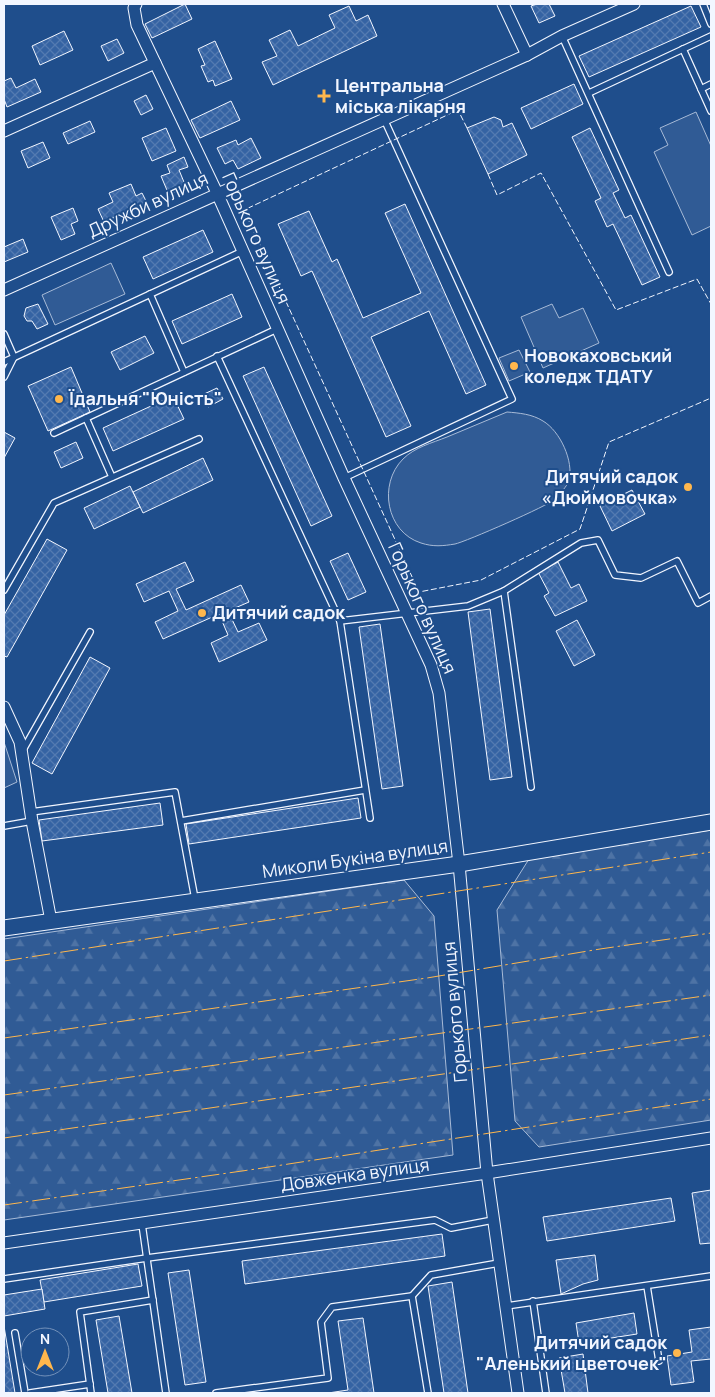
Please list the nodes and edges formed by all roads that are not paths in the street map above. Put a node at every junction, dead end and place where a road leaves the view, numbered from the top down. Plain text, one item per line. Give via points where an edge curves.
1 (136, 4) edge
2 (503, 4) edge
3 (634, 4) edge
4 (703, 4) edge
5 (711, 24) edge
6 (562, 36) junction
7 (711, 36) edge
8 (682, 49) junction
9 (527, 55) junction
10 (155, 63) junction
11 (711, 84) edge
12 (701, 88) junction
13 (589, 93) junction
14 (711, 111) edge
15 (384, 118) junction
16 (4, 131) edge
17 (217, 193) junction
18 (243, 251) junction
19 (669, 272) dead end
20 (4, 290) edge
21 (150, 294) junction
22 (278, 329) junction
23 (4, 334) edge
24 (217, 356) junction
25 (14, 357) junction
26 (4, 362) edge
27 (184, 372) junction
28 (4, 377) edge
29 (86, 418) junction
30 (54, 433) dead end
31 (199, 439) dead end
32 (112, 477) junction
33 (344, 478) junction
34 (4, 590) edge
35 (504, 591) junction
36 (711, 596) edge
37 (407, 615) junction
38 (340, 621) junction
39 (90, 632) dead end
40 (4, 707) edge
41 (22, 753) junction
42 (531, 787) dead end
43 (365, 790) junction
44 (31, 817) junction
45 (370, 818) dead end
46 (181, 821) junction
47 (711, 822) edge
48 (4, 826) edge
49 (460, 864) junction
50 (196, 900) junction
51 (52, 921) junction
52 (4, 928) edge
53 (711, 1138) edge
54 (486, 1173) junction
55 (494, 1220) junction
56 (142, 1224) junction
57 (4, 1243) edge
58 (147, 1258) junction
59 (499, 1263) junction
60 (711, 1276) edge
61 (4, 1279) edge
62 (648, 1286) junction
63 (412, 1296) junction
64 (153, 1300) junction
65 (533, 1301) junction
66 (505, 1306) junction
67 (15, 1333) dead end
68 (659, 1361) dead end
69 (90, 1384) junction
70 (25, 1393) edge
71 (30, 1393) edge
72 (91, 1393) edge
73 (166, 1393) edge
74 (216, 1393) edge
75 (428, 1393) edge
76 (518, 1393) edge
77 (546, 1393) edge

1 - 10 street, Горького вулиця via 137,25
2 - 9 street
3 - 6 street, Дружби вулиця
4 - 5 lane
6 - 9 street, Дружби вулиця
6 - 13 lane
7 - 8 lane
8 - 12 lane
8 - 13 lane
9 - 15 street, Дружби вулиця
10 - 16 street
10 - 17 street, Горького вулиця
11 - 12 lane
12 - 14 lane
13 - 19 lane
15 - 17 street, Дружби вулиця
15 - 33 lane via 512,398
17 - 18 street, Горького вулиця
17 - 20 street, Дружби вулиця
18 - 21 lane
18 - 22 street, Горького вулиця
21 - 25 lane
21 - 27 lane
22 - 24 lane
22 - 33 street, Горького вулиця
23 - 25 lane
24 - 27 lane
24 - 38 lane
25 - 26 lane
25 - 28 lane
27 - 29 lane
29 - 30 lane
29 - 32 lane
31 - 32 lane
32 - 34 lane via 54,504
33 - 37 street, Горького вулиця
35 - 36 lane via 581,542 598,540 615,575 641,578 677,561 698,603
35 - 37 lane via 468,606
35 - 42 lane
37 - 38 lane
37 - 49 street, Горького вулиця via 431,665 439,692
38 - 43 lane
39 - 41 lane
40 - 41 street
41 - 44 street
43 - 45 lane
43 - 46 lane
44 - 46 lane via 175,792
44 - 48 lane
44 - 51 street
46 - 50 lane
47 - 49 street, Миколи Букіна вулиця
49 - 50 street, Миколи Букіна вулиця
49 - 54 street, Горького вулиця
50 - 51 street, Миколи Букіна вулиця
51 - 52 street, Миколи Букіна вулиця
53 - 54 street, Довженка вулиця
54 - 55 street, Горького вулиця
54 - 56 street, Довженка вулиця
55 - 58 lane via 451,1228 435,1220
55 - 59 street, Горького вулиця
56 - 57 street, Довженка вулиця
56 - 58 lane
58 - 61 lane
58 - 64 lane
59 - 63 lane via 431,1275
59 - 66 street, Горького вулиця
60 - 62 lane
62 - 65 lane
62 - 68 lane
63 - 74 lane via 332,1307 321,1322 328,1378
63 - 75 lane
64 - 69 lane via 80,1312
64 - 73 lane
65 - 66 lane
65 - 77 lane
66 - 76 street, Горького вулиця
67 - 70 lane
69 - 71 lane
69 - 72 lane

